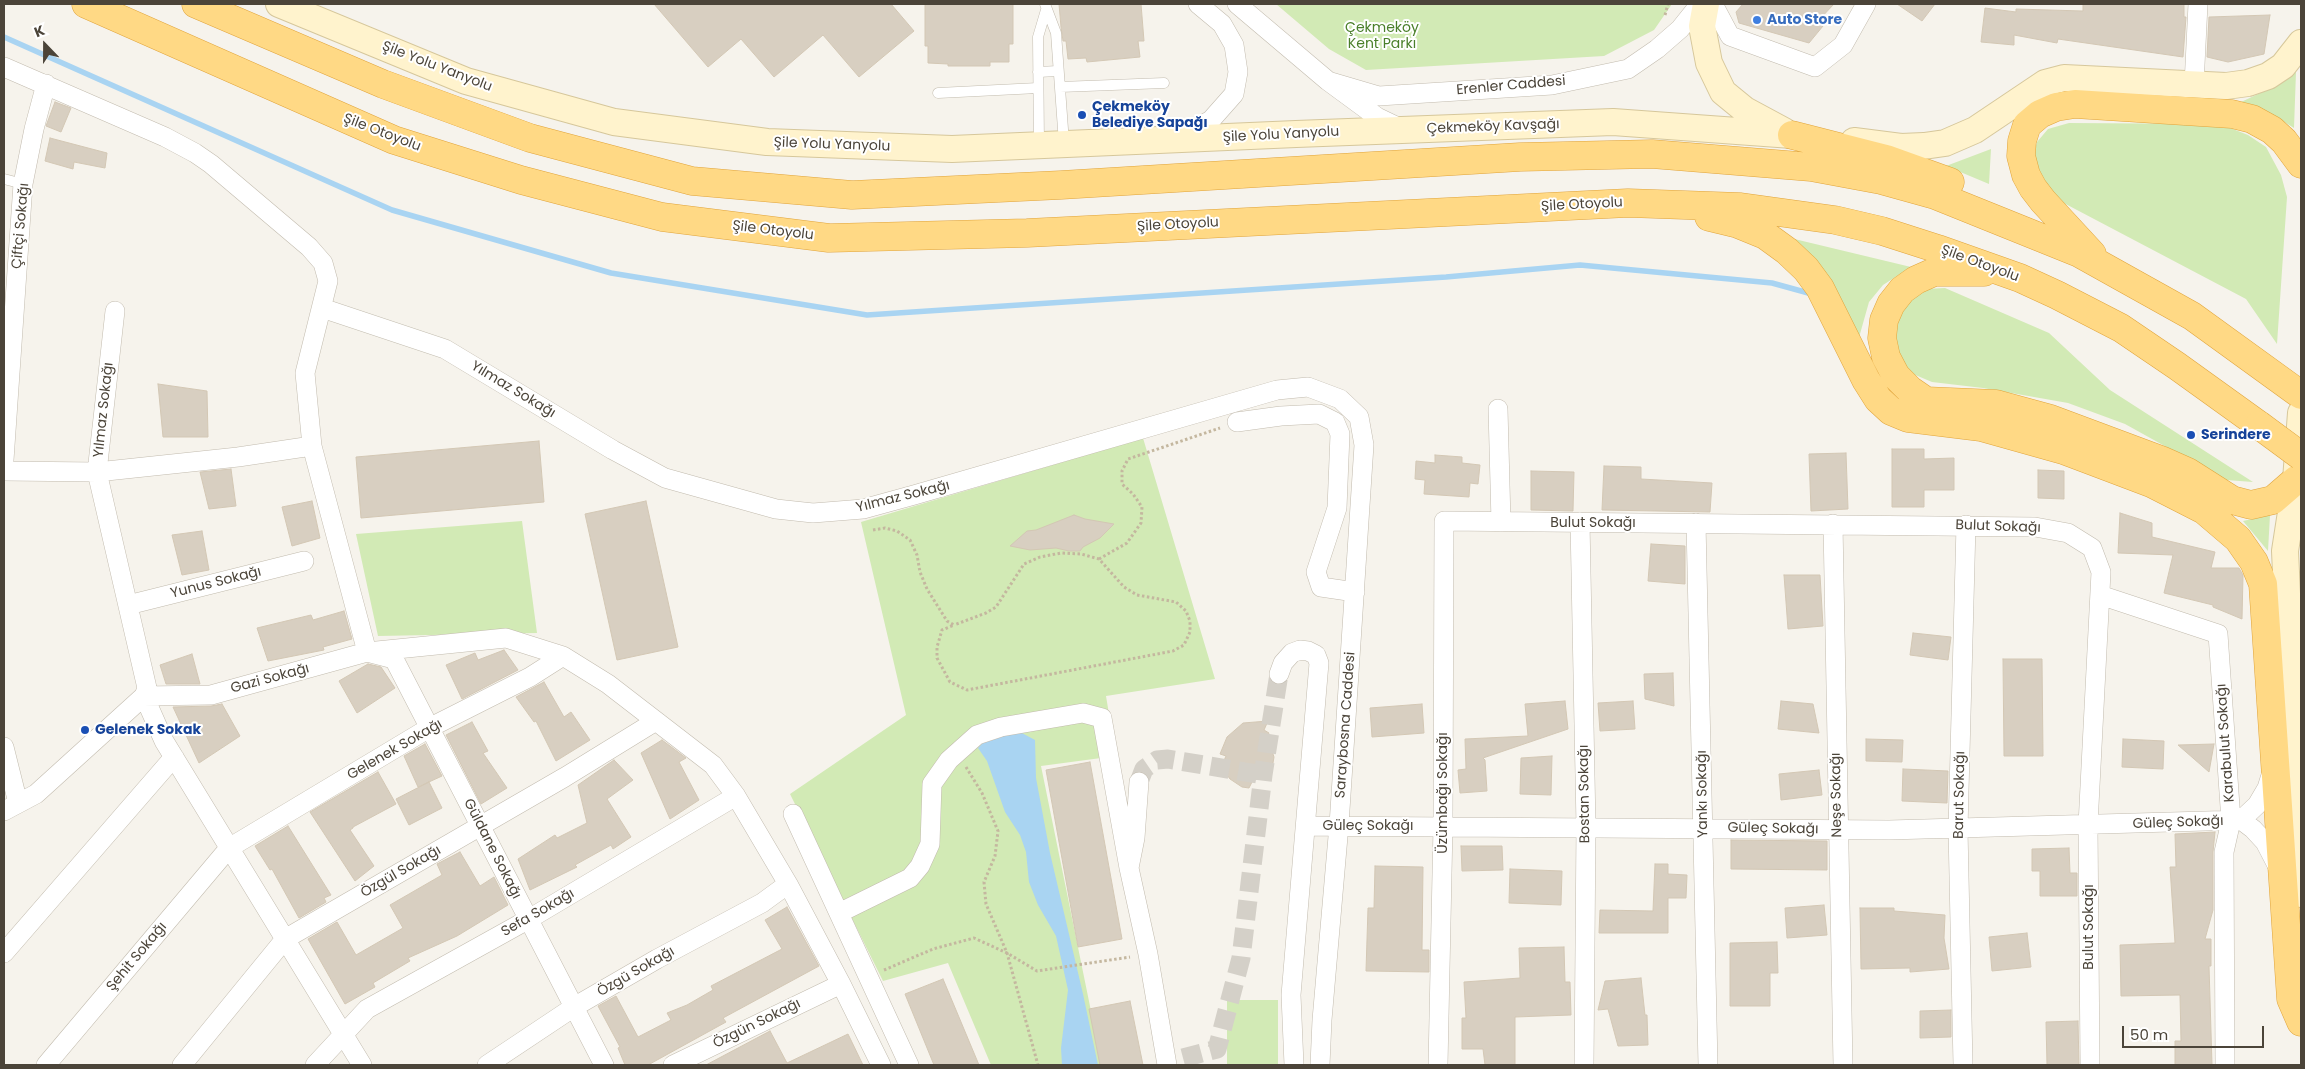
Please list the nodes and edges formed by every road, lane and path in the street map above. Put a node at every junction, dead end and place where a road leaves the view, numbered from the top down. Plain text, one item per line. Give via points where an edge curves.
1 (86, 4) edge
2 (196, 4) edge
3 (279, 4) edge
4 (1198, 4) edge
5 (1237, 4) edge
6 (1668, 4) edge
7 (1700, 4) edge
8 (1706, 4) edge
9 (1713, 4) edge
10 (1866, 4) edge
11 (2198, 4) edge
12 (1045, 7) edge
13 (1664, 15) dead end
14 (2301, 43) edge
15 (4, 67) edge
16 (1058, 71) junction
17 (1038, 72) junction
18 (1328, 81) junction
19 (1164, 83) dead end
20 (46, 84) junction
21 (2194, 85) junction
22 (1060, 87) junction
23 (1038, 88) junction
24 (938, 93) dead end
25 (1406, 130) junction
26 (1792, 135) junction
27 (1176, 140) junction
28 (1052, 146) junction
29 (2301, 164) edge
30 (4, 179) edge
31 (23, 184) junction
32 (1647, 203) junction
33 (2027, 230) junction
34 (2104, 266) junction
35 (2003, 272) junction
36 (322, 308) junction
37 (115, 311) dead end
38 (2301, 395) edge
39 (1498, 409) dead end
40 (2301, 413) edge
41 (1237, 422) joint
42 (1364, 445) joint
43 (312, 446) junction
44 (4, 460) edge
45 (2299, 468) edge
46 (4, 471) edge
47 (97, 472) junction
48 (1444, 521) joint
49 (1501, 522) junction
50 (1580, 522) junction
51 (1696, 523) junction
52 (1833, 524) junction
53 (1966, 525) junction
54 (873, 530) dead end
55 (1099, 559) junction
56 (304, 561) dead end
57 (1355, 592) junction
58 (2100, 595) junction
59 (128, 605) junction
60 (954, 625) junction
61 (367, 652) junction
62 (563, 656) junction
63 (394, 659) joint
64 (1279, 674) tunnel mouth
65 (144, 696) junction
66 (656, 721) junction
67 (430, 728) junction
68 (4, 746) edge
69 (956, 754) junction
70 (174, 757) junction
71 (2276, 761) junction
72 (1139, 782) tunnel mouth
73 (736, 796) junction
74 (11, 807) edge
75 (793, 814) dead end
76 (2236, 821) junction
77 (1339, 825) junction
78 (2088, 825) junction
79 (480, 826) junction
80 (1306, 826) junction
81 (1443, 826) junction
82 (1586, 826) junction
83 (1704, 829) junction
84 (1958, 829) junction
85 (1838, 830) junction
86 (229, 848) junction
87 (1129, 868) junction
88 (788, 884) junction
89 (2293, 890) edge
90 (838, 912) junction
91 (529, 919) junction
92 (285, 939) junction
93 (4, 953) edge
94 (1007, 953) junction
95 (1148, 954) junction
96 (897, 964) dead end
97 (841, 984) junction
98 (574, 1007) junction
99 (2301, 1022) edge
100 (342, 1033) junction
101 (1172, 1061) edge
102 (46, 1065) edge
103 (182, 1065) edge
104 (314, 1065) edge
105 (362, 1065) edge
106 (487, 1065) edge
107 (604, 1065) edge
108 (673, 1065) edge
109 (881, 1065) edge
110 (909, 1065) edge
111 (1038, 1065) edge
112 (1294, 1065) edge
113 (1320, 1065) edge
114 (1438, 1065) edge
115 (1584, 1065) edge
116 (1708, 1065) edge
117 (1842, 1065) edge
118 (1963, 1065) edge
119 (2090, 1065) edge
120 (2225, 1065) edge

1 - 32 highway, Şile Otoyolu via 394,140 521,180 662,217 829,238 1036,233
2 - 33 highway via 382,84 530,138 692,181 852,195 1520,157 1652,154 1811,167 1881,180 1935,195
3 - 28 main road, Şile Yolu Yanyolu via 466,81 614,122 767,142 952,149
4 - 27 street via 1222,24 1234,44 1238,72 1234,94 1211,120
5 - 18 street, Çekmeköy Kavşağı
6 - 13 path
7 - 18 street, Erenler Caddesi via 1680,29 1628,69 1552,85 1379,96
8 - 26 main road via 1703,35 1709,63 1723,92 1745,110
9 - 10 street via 1730,36 1815,67 1843,45
11 - 21 street
12 - 16 lane via 1056,34
12 - 17 lane via 1038,37
14 - 21 main road, Çekmeköy Kavşağı via 2283,66 2268,76 2226,86
15 - 20 street
16 - 17 lane
16 - 22 lane
17 - 23 lane
18 - 25 street, Çekmeköy Kavşağı via 1377,117
19 - 22 lane
20 - 31 street, Çiftçi Sokağı
20 - 36 street via 178,143 211,164 316,254 328,281
21 - 26 main road, Çekmeköy Kavşağı via 2064,78 2045,83 1976,130 1945,143 1924,146 1901,147
22 - 28 lane
23 - 24 lane
23 - 28 lane
25 - 26 main road, Çekmeköy Kavşağı via 1613,122
25 - 27 main road, Şile Yolu Yanyolu
26 - 33 highway via 1886,159 1954,184 1994,206
27 - 28 main road, Şile Yolu Yanyolu
29 - 34 highway via 2272,130 2252,119 2232,114 2075,104 2040,114 2027,126 2022,140 2021,156 2026,175 2043,202
30 - 31 lane
31 - 44 street, Çiftçi Sokağı
32 - 35 highway, Şile Otoyolu via 1741,207 1835,220 1929,246
32 - 71 highway via 1738,224 1765,235 1787,251 1820,288 1866,380 1878,399 1891,411 1908,418 1981,427 2063,450 2153,484 2204,510 2238,539 2254,562 2263,584
33 - 34 highway
34 - 38 highway via 2192,316
35 - 45 highway, Şile Otoyolu, bridge via 2121,328 2258,425
35 - 45 highway via 1934,272 1902,290 1884,320 1882,338 1886,357 1896,376 1910,390 1926,400 1996,404 2052,419 2161,460 2188,472 2232,500 2251,505 2273,500
36 - 42 street, Yılmaz Sokağı via 445,348 665,478 776,509 813,514 863,509 1277,390 1308,387 1340,399 1359,417
36 - 43 street via 305,373
37 - 47 street, Yılmaz Sokağı
39 - 49 street
40 - 45 main road
41 - 55 path via 1128,459 1122,471 1122,484 1142,507 1141,523 1127,543
41 - 57 street via 1320,414 1335,422 1340,434 1337,508 1316,572 1321,587
42 - 57 street, Saraybosna Caddesi
43 - 47 street, Yılmaz Sokağı
43 - 61 street
45 - 89 main road via 2285,551
46 - 47 street
47 - 59 street
48 - 49 street, Bulut Sokağı
48 - 81 street, Üzümbağı Sokağı
49 - 50 street, Bulut Sokağı
50 - 51 street, Bulut Sokağı
50 - 82 street, Bostan Sokağı
51 - 52 street, Bulut Sokağı
51 - 83 street, Yankı Sokağı
52 - 53 street, Bulut Sokağı
52 - 85 street, Neşe Sokağı
53 - 58 street, Bulut Sokağı via 2035,527 2068,533 2092,548 2101,572
53 - 84 street, Barut Sokağı
54 - 60 path via 897,531 910,540 926,589 947,621
55 - 60 path via 1061,553 1024,564 996,607
55 - 60 path via 1124,587 1137,595 1176,602 1186,611 1190,632 1184,644 1172,651 967,690 950,682 937,658 942,630
56 - 59 street, Yunus Sokağı
57 - 77 street, Saraybosna Caddesi
58 - 76 street, Karabulut Sokağı via 2218,634
58 - 78 street, Bulut Sokağı
59 - 65 street via 147,688
61 - 62 street via 506,638
61 - 63 street, Gazi Sokağı
61 - 65 street, Gazi Sokağı via 211,695
62 - 66 street via 608,684
62 - 67 street, Gelenek Sokağı via 530,677
63 - 67 street, Güldane Sokağı
64 - 80 street via 1292,653 1300,650 1316,655 1319,663
65 - 70 street
65 - 74 street via 36,794
66 - 73 street via 713,765
66 - 79 street, Özgül Sokağı
67 - 79 street, Güldane Sokağı
67 - 86 street, Gelenek Sokağı
68 - 74 street
69 - 87 street via 977,735 1001,727 1083,713 1102,718
69 - 90 street via 932,784 930,844 920,866 910,878
69 - 94 path via 982,793 998,831 996,856 984,882 986,904
70 - 86 street
70 - 93 street
71 - 76 street via 2257,805
71 - 89 highway
72 - 87 street
73 - 88 street
73 - 91 street, Sefa Sokağı
75 - 90 street
76 - 78 street, Güleç Sokağı
76 - 89 street via 2253,829 2264,842
76 - 120 street, Karabulut Sokağı via 2224,852
77 - 80 street, Güleç Sokağı
77 - 81 street, Güleç Sokağı
77 - 113 street, Saraybosna Caddesi
78 - 84 street, Güleç Sokağı
78 - 119 street, Bulut Sokağı
79 - 91 street, Güldane Sokağı
79 - 92 street, Özgül Sokağı
80 - 112 street via 1291,995
81 - 82 street, Güleç Sokağı
81 - 114 street, Üzümbağı Sokağı
82 - 83 street, Güleç Sokağı
82 - 115 street, Bostan Sokağı
83 - 85 street, Güleç Sokağı
83 - 116 street, Yankı Sokağı
84 - 85 street, Güleç Sokağı
84 - 118 street, Barut Sokağı
85 - 117 street, Neşe Sokağı
86 - 92 street
86 - 102 street, Şehit Sokağı
87 - 95 street
88 - 97 street
88 - 98 street, Özgü Sokağı via 762,902
89 - 99 highway via 2292,999
90 - 110 street
91 - 98 street, Güldane Sokağı
91 - 100 street, Sefa Sokağı via 367,1009
92 - 100 street
92 - 103 street, Özgül Sokağı
94 - 95 path via 1037,971
94 - 96 path via 974,938 933,949
94 - 111 path
95 - 101 street
97 - 108 street, Özgün Sokağı
97 - 109 street
98 - 106 street, Özgü Sokağı
98 - 107 street, Güldane Sokağı
100 - 104 street, Sefa Sokağı
100 - 105 street

